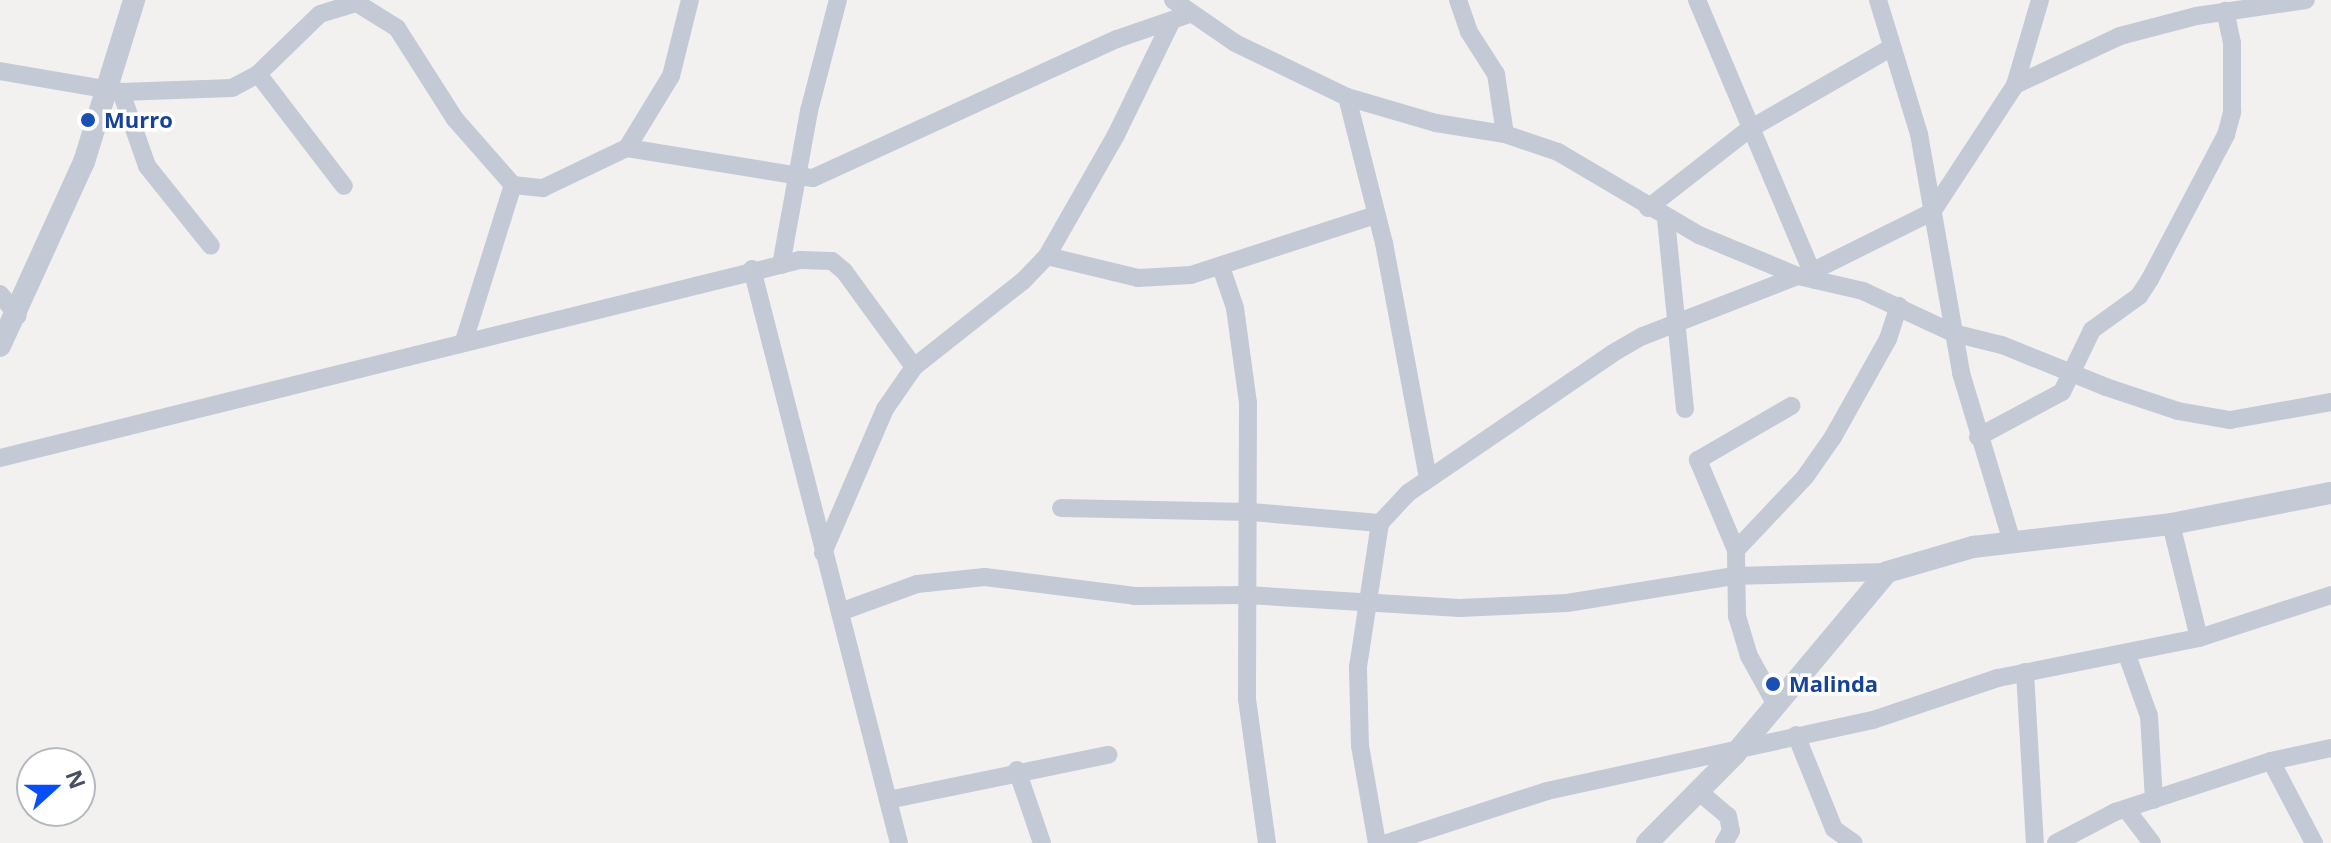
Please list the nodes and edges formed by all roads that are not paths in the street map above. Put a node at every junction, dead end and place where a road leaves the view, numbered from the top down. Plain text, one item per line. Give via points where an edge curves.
1 (134, 0) edge
2 (690, 0) edge
3 (838, 0) edge
4 (1173, 0) edge
5 (1458, 0) edge
6 (1697, 0) edge
7 (1878, 0) edge
8 (2040, 0) edge
9 (2306, 0) edge
10 (2225, 11) junction
11 (1189, 14) junction
12 (1171, 22) junction
13 (1889, 49) junction
14 (0, 71) edge
15 (258, 74) junction
16 (2015, 85) junction
17 (116, 89) junction
18 (1347, 97) junction
19 (1748, 130) junction
20 (1505, 134) junction
21 (627, 148) junction
22 (795, 179) junction
23 (513, 185) junction
24 (344, 186) dead end
25 (1648, 208) junction
26 (1932, 212) junction
27 (1376, 215) junction
28 (1666, 219) junction
29 (211, 246) dead end
30 (1047, 256) junction
31 (781, 265) junction
32 (1221, 267) junction
33 (752, 269) junction
34 (1809, 276) junction
35 (0, 294) edge
36 (1899, 306) junction
37 (18, 316) junction
38 (1674, 324) junction
39 (1953, 333) junction
40 (464, 341) junction
41 (0, 346) edge
42 (914, 367) junction
43 (2072, 375) junction
44 (2331, 402) edge
45 (1791, 406) dead end
46 (1685, 409) dead end
47 (1978, 437) junction
48 (0, 458) edge
49 (1428, 478) junction
50 (2331, 493) edge
51 (1061, 508) dead end
52 (1251, 512) junction
53 (1380, 523) junction
54 (2171, 524) junction
55 (2012, 542) junction
56 (1736, 550) junction
57 (823, 553) junction
58 (1887, 572) junction
59 (1733, 576) junction
60 (1247, 595) junction
61 (2331, 595) edge
62 (1370, 601) junction
63 (840, 612) junction
64 (2199, 638) junction
65 (2127, 655) junction
66 (2025, 672) junction
67 (1776, 705) junction
68 (1796, 735) junction
69 (2331, 748) edge
70 (1735, 754) junction
71 (1108, 755) dead end
72 (2271, 761) junction
73 (1017, 770) junction
74 (1698, 791) junction
75 (888, 800) junction
76 (2154, 800) junction
77 (2126, 809) junction
78 (899, 843) edge
79 (1042, 843) edge
80 (1267, 843) edge
81 (1377, 843) edge
82 (1387, 843) edge
83 (1647, 843) edge
84 (1724, 843) edge
85 (1854, 843) edge
86 (2035, 843) edge
87 (2056, 843) edge
88 (2152, 843) edge
89 (2314, 843) edge

1 - 17 street
2 - 21 street via 662,98
3 - 22 street
4 - 11 street
5 - 20 street via 1469,32 1496,74
6 - 19 street
7 - 13 street
8 - 16 street
9 - 10 street
10 - 16 street via 2103,41
10 - 43 street via 2233,79 2226,135 2150,279 2139,296 2092,330
11 - 12 street
11 - 18 street
12 - 22 street via 1117,39 833,171
12 - 30 street via 1116,135
13 - 19 street
13 - 26 street via 1919,134
14 - 17 street
15 - 17 street via 232,88
15 - 23 street via 320,14 357,3 373,9 397,28 455,119
15 - 24 street
16 - 26 street
17 - 29 street via 147,166
17 - 37 street
18 - 20 street via 1436,123
18 - 27 street
19 - 25 street
19 - 34 street
20 - 25 street via 1558,152
21 - 22 street
21 - 23 street via 543,188
22 - 31 street
23 - 40 street
25 - 28 street
26 - 34 street
26 - 39 street
27 - 32 street
27 - 49 street
28 - 34 street
28 - 38 street
30 - 32 street via 1138,278
30 - 42 street
31 - 33 street
31 - 42 street via 832,261
32 - 52 street via 1243,351
33 - 40 street
33 - 57 street
34 - 36 street
34 - 38 street
35 - 37 street
36 - 39 street
36 - 56 street via 1888,339 1833,437 1805,477
37 - 41 street
38 - 46 street
38 - 49 street via 1613,353
39 - 43 street via 2002,345
39 - 47 street
40 - 48 street
42 - 57 street via 885,409
43 - 44 street via 2204,417 2230,420
43 - 47 street via 2062,392
45 - 56 street via 1698,460
47 - 55 street
49 - 53 street
50 - 54 street
51 - 52 street
52 - 53 street
52 - 60 street
53 - 62 street
54 - 55 street
54 - 64 street
55 - 58 street via 1973,547
56 - 59 street
57 - 63 street
58 - 59 street
58 - 67 street
59 - 62 street via 1567,603 1460,608
59 - 67 street via 1749,656
60 - 62 street
60 - 63 street via 1135,596 985,577 917,584
60 - 80 street via 1250,749
61 - 64 street
62 - 81 street via 1358,701
63 - 75 street
64 - 65 street
65 - 66 street
65 - 76 street via 2149,716
66 - 68 street via 1873,720
66 - 86 street
67 - 70 street
68 - 70 street
68 - 85 street via 1834,829
69 - 72 street
70 - 74 street
70 - 82 street via 1547,791
71 - 73 street
72 - 76 street
72 - 89 street
73 - 75 street
73 - 79 street
74 - 83 street
74 - 84 street via 1728,816 1731,831
75 - 78 street
76 - 77 street
77 - 87 street
77 - 88 street

